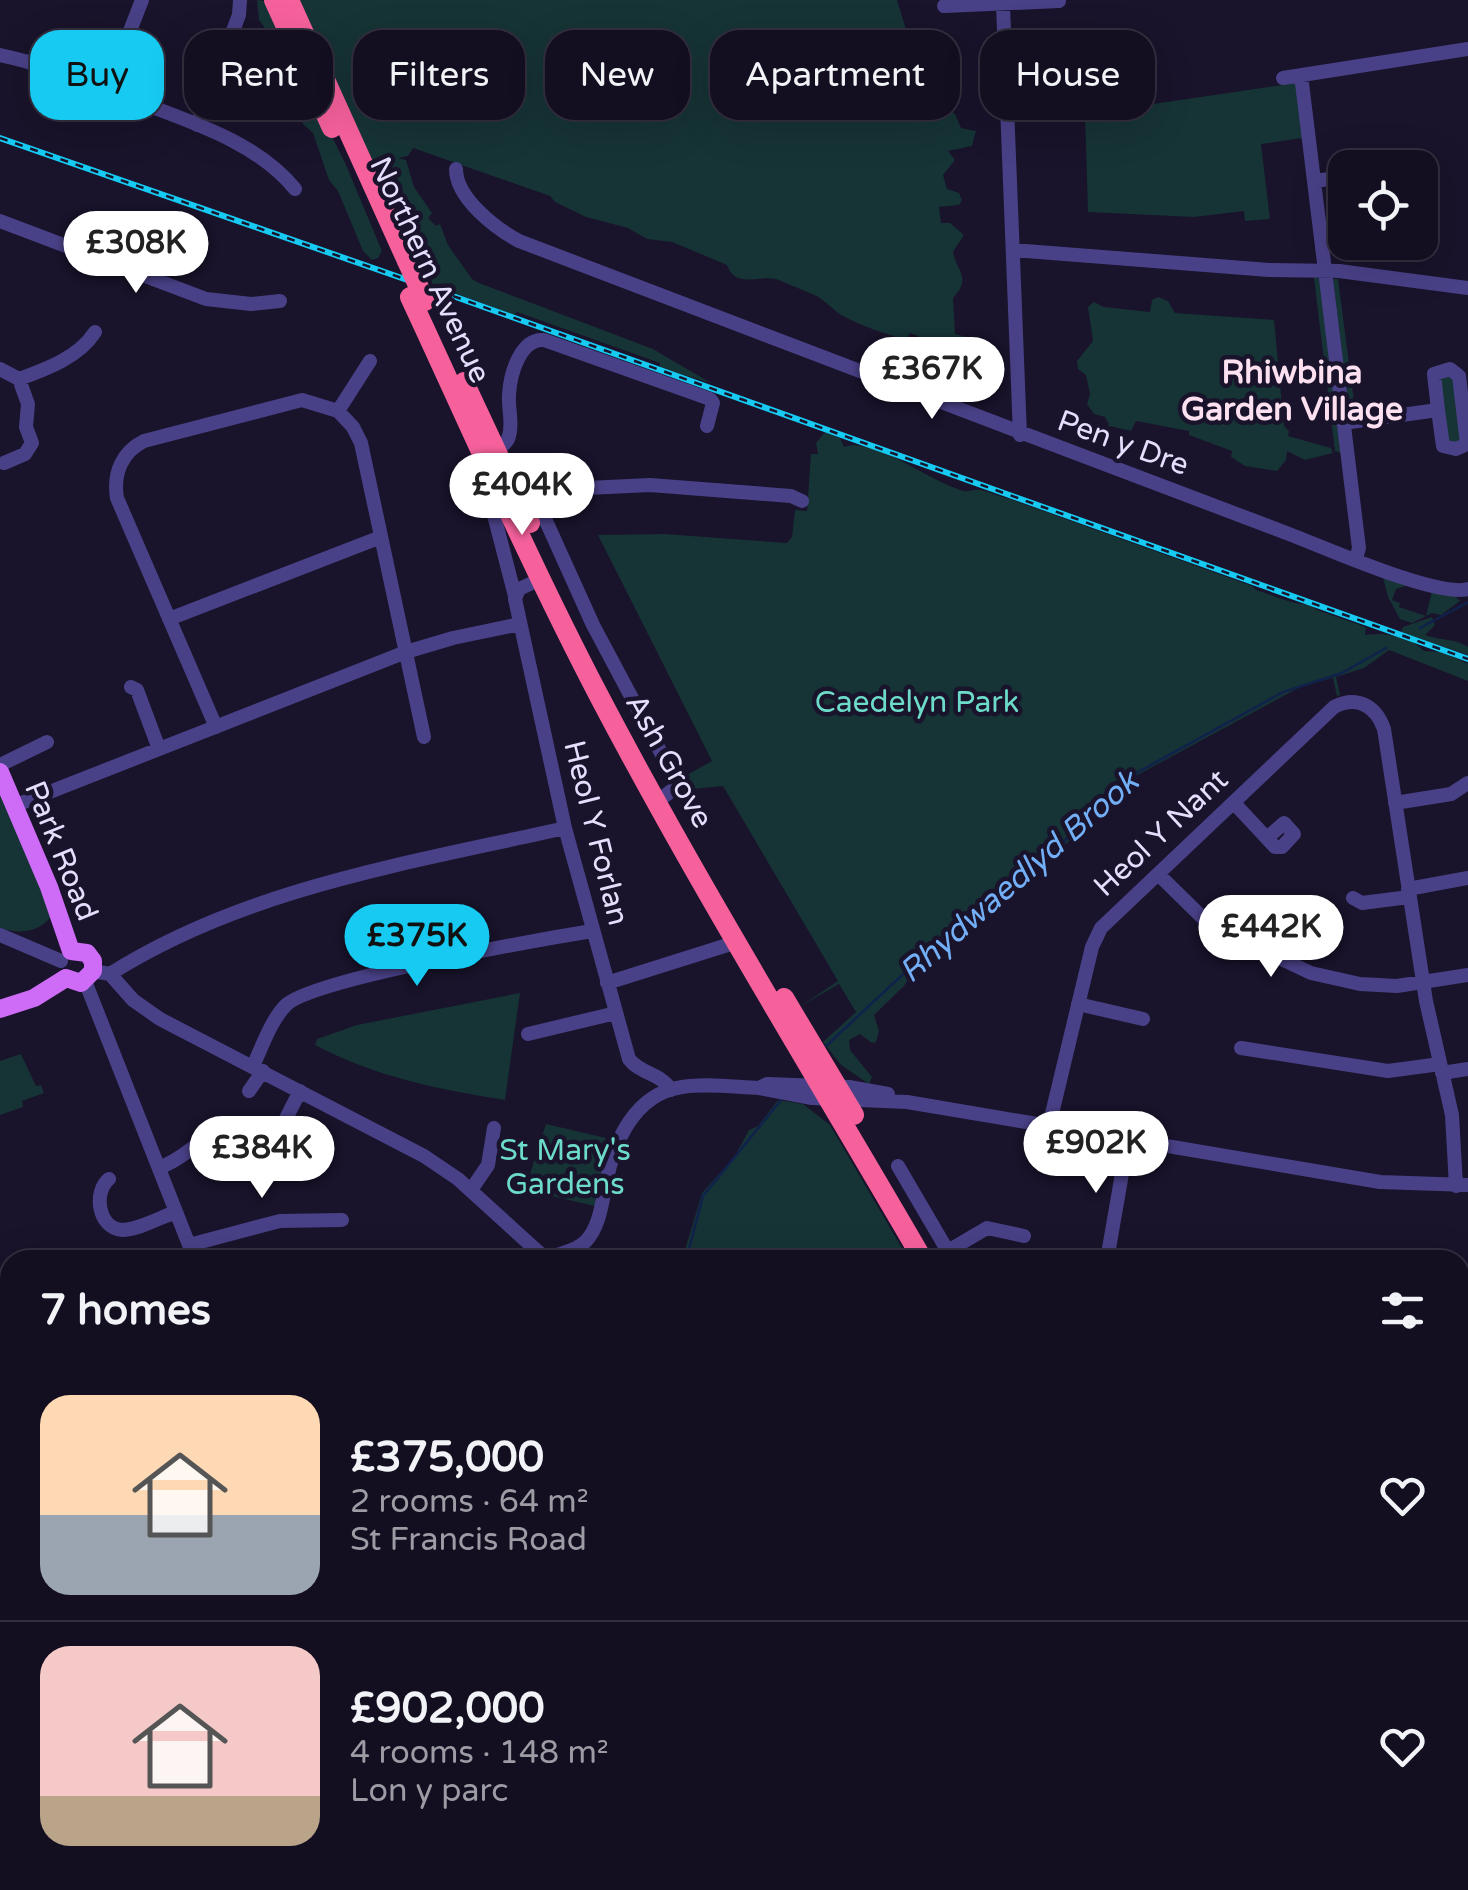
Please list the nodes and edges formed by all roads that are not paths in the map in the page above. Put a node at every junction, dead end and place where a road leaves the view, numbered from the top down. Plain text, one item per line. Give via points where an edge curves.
1 (142, 0) edge
2 (240, 0) edge
3 (274, 0) edge
4 (289, 0) edge
5 (1059, 2) edge
6 (1003, 5) junction
7 (944, 6) dead end
8 (130, 30) edge
9 (1468, 49) edge
10 (0, 56) edge
11 (30, 62) edge
12 (1301, 75) junction
13 (1283, 78) dead end
14 (164, 113) edge
15 (197, 126) junction
16 (456, 170) dead end
17 (1328, 180) edge
18 (1314, 181) junction
19 (296, 189) dead end
20 (0, 221) edge
21 (1014, 250) junction
22 (400, 259) junction
23 (1326, 272) junction
24 (1468, 288) edge
25 (280, 301) dead end
26 (95, 332) dead end
27 (370, 361) dead end
28 (0, 369) edge
29 (19, 378) junction
30 (338, 410) junction
31 (1438, 410) junction
32 (1343, 423) junction
33 (706, 426) dead end
34 (1020, 434) junction
35 (489, 452) junction
36 (4, 463) dead end
37 (510, 493) junction
38 (802, 501) dead end
39 (381, 537) junction
40 (1356, 558) junction
41 (541, 579) junction
42 (1468, 589) edge
43 (515, 596) junction
44 (169, 619) junction
45 (520, 624) junction
46 (406, 652) junction
47 (131, 687) dead end
48 (216, 726) junction
49 (424, 737) dead end
50 (47, 742) dead end
51 (159, 749) junction
52 (0, 768) edge
53 (1468, 783) edge
54 (1234, 803) junction
55 (1395, 803) junction
56 (14, 806) junction
57 (565, 828) junction
58 (1267, 838) dead end
59 (1158, 874) junction
60 (1468, 878) edge
61 (1409, 893) junction
62 (1353, 898) dead end
63 (592, 932) junction
64 (0, 935) edge
65 (737, 942) junction
66 (66, 963) junction
67 (1468, 974) edge
68 (96, 975) junction
69 (607, 983) junction
70 (1423, 983) junction
71 (1078, 1004) junction
72 (0, 1009) edge
73 (616, 1013) junction
74 (1143, 1019) dead end
75 (528, 1034) dead end
76 (1241, 1048) dead end
77 (1441, 1068) junction
78 (258, 1069) junction
79 (1468, 1069) edge
80 (300, 1090) junction
81 (672, 1090) junction
82 (250, 1092) dead end
83 (832, 1092) junction
84 (1050, 1126) junction
85 (494, 1128) dead end
86 (1128, 1140) junction
87 (274, 1142) dead end
88 (898, 1166) dead end
89 (262, 1167) dead end
90 (159, 1168) junction
91 (109, 1179) dead end
92 (1462, 1186) edge
93 (470, 1190) junction
94 (176, 1212) junction
95 (342, 1220) dead end
96 (1024, 1236) dead end
97 (189, 1245) junction
98 (191, 1250) edge
99 (534, 1250) edge
100 (580, 1250) edge
101 (918, 1250) edge
102 (941, 1250) edge
103 (942, 1250) edge
104 (956, 1250) edge
105 (1109, 1250) edge

1 - 8 street
2 - 15 street
3 - 22 highway, Northern Avenue
4 - 22 highway, Northern Avenue
5 - 6 street
6 - 7 street
6 - 21 street
9 - 12 street
10 - 11 street
12 - 13 street
12 - 18 street
14 - 15 street
15 - 19 street via 266,160
16 - 34 street, Pen y Dre via 462,191 519,241
17 - 18 street
18 - 23 street
20 - 25 street via 206,299
21 - 23 street
21 - 34 street
22 - 35 highway, Northern Avenue
23 - 24 street
23 - 32 street
26 - 29 street via 85,348
27 - 30 street
28 - 29 street
29 - 36 street via 32,443 26,454
30 - 39 street via 360,443
30 - 44 street via 295,402 144,441 123,458 117,498
31 - 31 street via 1434,374 1454,370 1466,444 1443,446
31 - 32 street
32 - 40 street
33 - 35 street via 710,399 538,339 522,350 509,390 510,435
34 - 40 street, Pen y Dre
35 - 37 highway, Ash Grove
37 - 38 street via 650,485
37 - 41 highway, Ash Grove
37 - 43 street, Heol Y Forlan
37 - 83 highway, Ash Grove via 595,663
39 - 44 street
39 - 46 street
40 - 42 street, Pen y Dre via 1432,586
41 - 43 street
41 - 65 highway, Ash Grove
43 - 45 street, Heol Y Forlan
44 - 48 street
45 - 46 street
45 - 57 street, Heol Y Forlan
46 - 48 street
46 - 49 street
47 - 51 street
48 - 51 street
50 - 52 street
51 - 56 street
52 - 56 main road, Park Road
53 - 55 street via 1450,794
54 - 55 street, Heol Y Nant via 1334,707 1353,702 1372,709 1382,722
54 - 58 street
54 - 59 street, Heol Y Nant
55 - 61 street
56 - 66 main road, Park Road via 54,900
57 - 63 street, Heol Y Forlan
57 - 68 street via 281,897
59 - 70 street via 1210,925 1297,968 1360,984
59 - 71 street, Heol Y Nant via 1096,934
60 - 61 street
61 - 62 street via 1362,903
61 - 70 street
63 - 69 street, Heol Y Forlan
63 - 78 street via 304,994 282,1009
64 - 66 street
65 - 69 street
65 - 83 highway, Ash Grove
66 - 68 main road via 76,983
66 - 68 main road via 87,953
66 - 72 main road via 34,998
67 - 70 street
68 - 78 street via 148,1012
68 - 90 street
69 - 73 street, Heol Y Forlan
70 - 77 street
71 - 74 street
71 - 84 street, Heol Y Nant
73 - 75 street
73 - 81 street, Heol Y Forlan via 631,1064
76 - 77 street via 1388,1071
77 - 79 street
77 - 92 street
78 - 80 street
78 - 82 street
80 - 87 street
80 - 93 street via 424,1156
81 - 83 street
81 - 100 street via 647,1104 620,1134 596,1225
83 - 84 street via 894,1096
83 - 101 highway
83 - 102 highway
84 - 86 street
85 - 93 street via 488,1165
86 - 92 street via 1364,1179
86 - 105 street
88 - 103 street
89 - 90 street via 253,1148 231,1129 196,1142 181,1160
90 - 94 street
91 - 94 street via 98,1199 113,1227 126,1230
93 - 99 street
94 - 97 street
95 - 97 street via 280,1220
96 - 104 street via 987,1228
97 - 98 street

